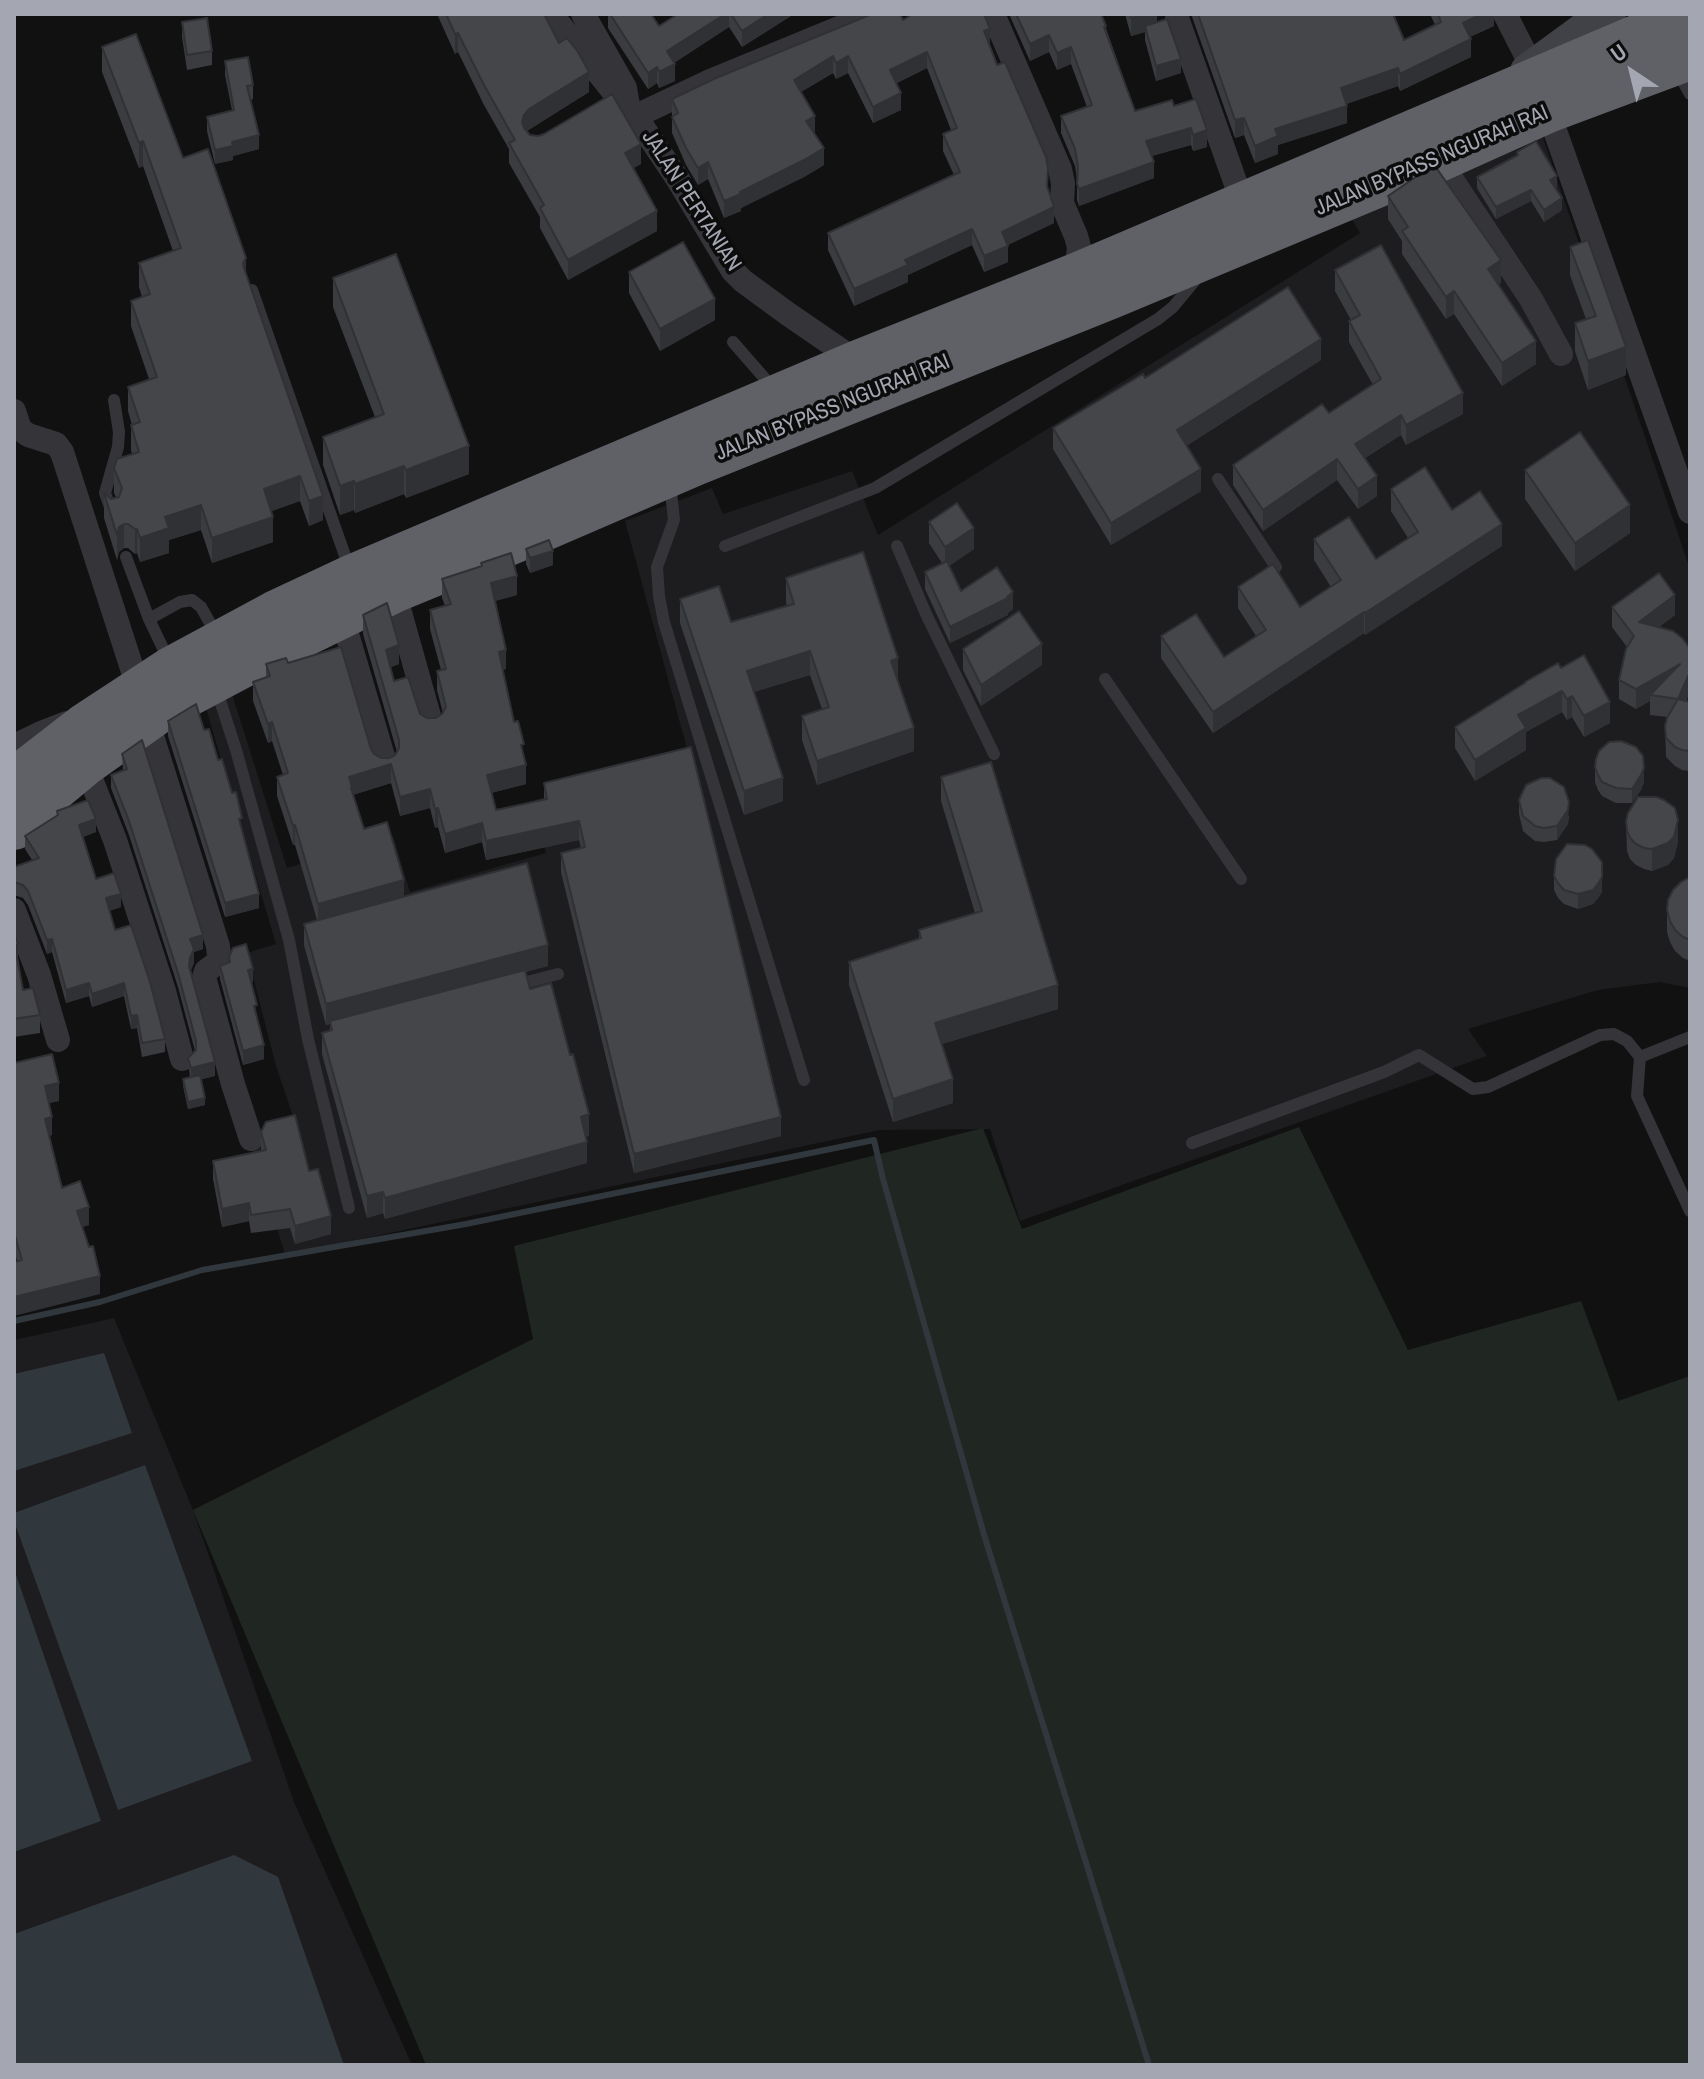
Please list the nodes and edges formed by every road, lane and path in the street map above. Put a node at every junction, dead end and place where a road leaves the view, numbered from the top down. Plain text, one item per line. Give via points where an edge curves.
1 (551, 14) edge
2 (583, 14) edge
3 (873, 14) edge
4 (993, 14) edge
5 (1505, 14) edge
6 (1609, 14) edge
7 (1690, 14) edge
8 (1177, 18) dead end
9 (1685, 72) edge
10 (1516, 81) junction
11 (621, 101) junction
12 (1548, 111) junction
13 (1439, 160) junction
14 (1243, 204) junction
15 (1218, 252) junction
16 (1076, 275) junction
17 (252, 290) edge
18 (733, 342) dead end
19 (1561, 354) dead end
20 (888, 362) junction
21 (780, 395) junction
22 (114, 400) dead end
23 (14, 411) edge
24 (668, 476) junction
25 (1218, 479) dead end
26 (1690, 512) edge
27 (113, 515) edge
28 (725, 546) dead end
29 (897, 546) dead end
30 (126, 557) dead end
31 (1276, 567) edge
32 (394, 591) junction
33 (347, 596) junction
34 (149, 619) junction
35 (217, 661) junction
36 (1105, 679) dead end
37 (153, 692) junction
38 (431, 723) edge
39 (85, 744) junction
40 (14, 746) edge
41 (994, 754) dead end
42 (385, 763) edge
43 (14, 780) edge
44 (14, 828) edge
45 (1241, 879) dead end
46 (14, 910) edge
47 (304, 936) edge
48 (289, 940) junction
49 (558, 974) dead end
50 (500, 989) edge
51 (323, 1035) edge
52 (1690, 1037) edge
53 (308, 1039) junction
54 (58, 1040) dead end
55 (1640, 1057) junction
56 (182, 1059) dead end
57 (804, 1080) dead end
58 (251, 1139) dead end
59 (1192, 1143) dead end
60 (349, 1208) dead end
61 (1690, 1211) edge

1 - 11 street
2 - 11 street, JALAN PERTANIAN
3 - 11 street via 736,69
4 - 16 street via 1060,169 1062,203 1079,247
5 - 10 street
6 - 10 main road
7 - 10 highway, JALAN BYPASS NGURAH RAI
8 - 14 street
9 - 12 highway, JALAN BYPASS NGURAH RAI
10 - 14 highway, JALAN BYPASS NGURAH RAI
11 - 20 street, JALAN PERTANIAN via 743,281 788,314
12 - 13 highway, JALAN BYPASS NGURAH RAI
12 - 26 street
13 - 15 highway, JALAN BYPASS NGURAH RAI
13 - 19 street
14 - 16 highway, JALAN BYPASS NGURAH RAI
15 - 20 highway, JALAN BYPASS NGURAH RAI
15 - 28 lane via 1158,319 925,459 875,488
16 - 20 highway, JALAN BYPASS NGURAH RAI
17 - 33 lane
18 - 21 lane
20 - 21 highway, JALAN BYPASS NGURAH RAI
20 - 24 highway, JALAN BYPASS NGURAH RAI
21 - 33 highway, JALAN BYPASS NGURAH RAI
22 - 27 lane via 118,447 105,493
23 - 37 street via 20,429 56,444 62,452
24 - 32 highway, JALAN BYPASS NGURAH RAI
24 - 57 lane via 674,520 657,567 664,622
25 - 31 lane
29 - 41 lane
30 - 34 lane
32 - 33 highway, JALAN BYPASS NGURAH RAI
32 - 38 street
33 - 35 highway, JALAN BYPASS NGURAH RAI
33 - 42 street
34 - 35 lane via 192,600 201,607
34 - 37 lane
35 - 37 highway, JALAN BYPASS NGURAH RAI
35 - 37 highway, JALAN BYPASS NGURAH RAI via 165,707
35 - 48 lane
36 - 45 lane
37 - 39 highway, JALAN BYPASS NGURAH RAI
37 - 58 street via 218,946 217,963 204,977
39 - 40 street via 65,723
39 - 43 highway, JALAN BYPASS NGURAH RAI
39 - 44 highway, JALAN BYPASS NGURAH RAI via 55,789
39 - 56 street
46 - 54 street
47 - 48 lane
48 - 53 lane
49 - 50 lane
51 - 53 lane
52 - 55 lane
53 - 60 lane
55 - 59 lane via 1627,1041 1614,1034 1600,1035 1488,1087 1473,1089 1419,1055
55 - 61 lane via 1637,1096

